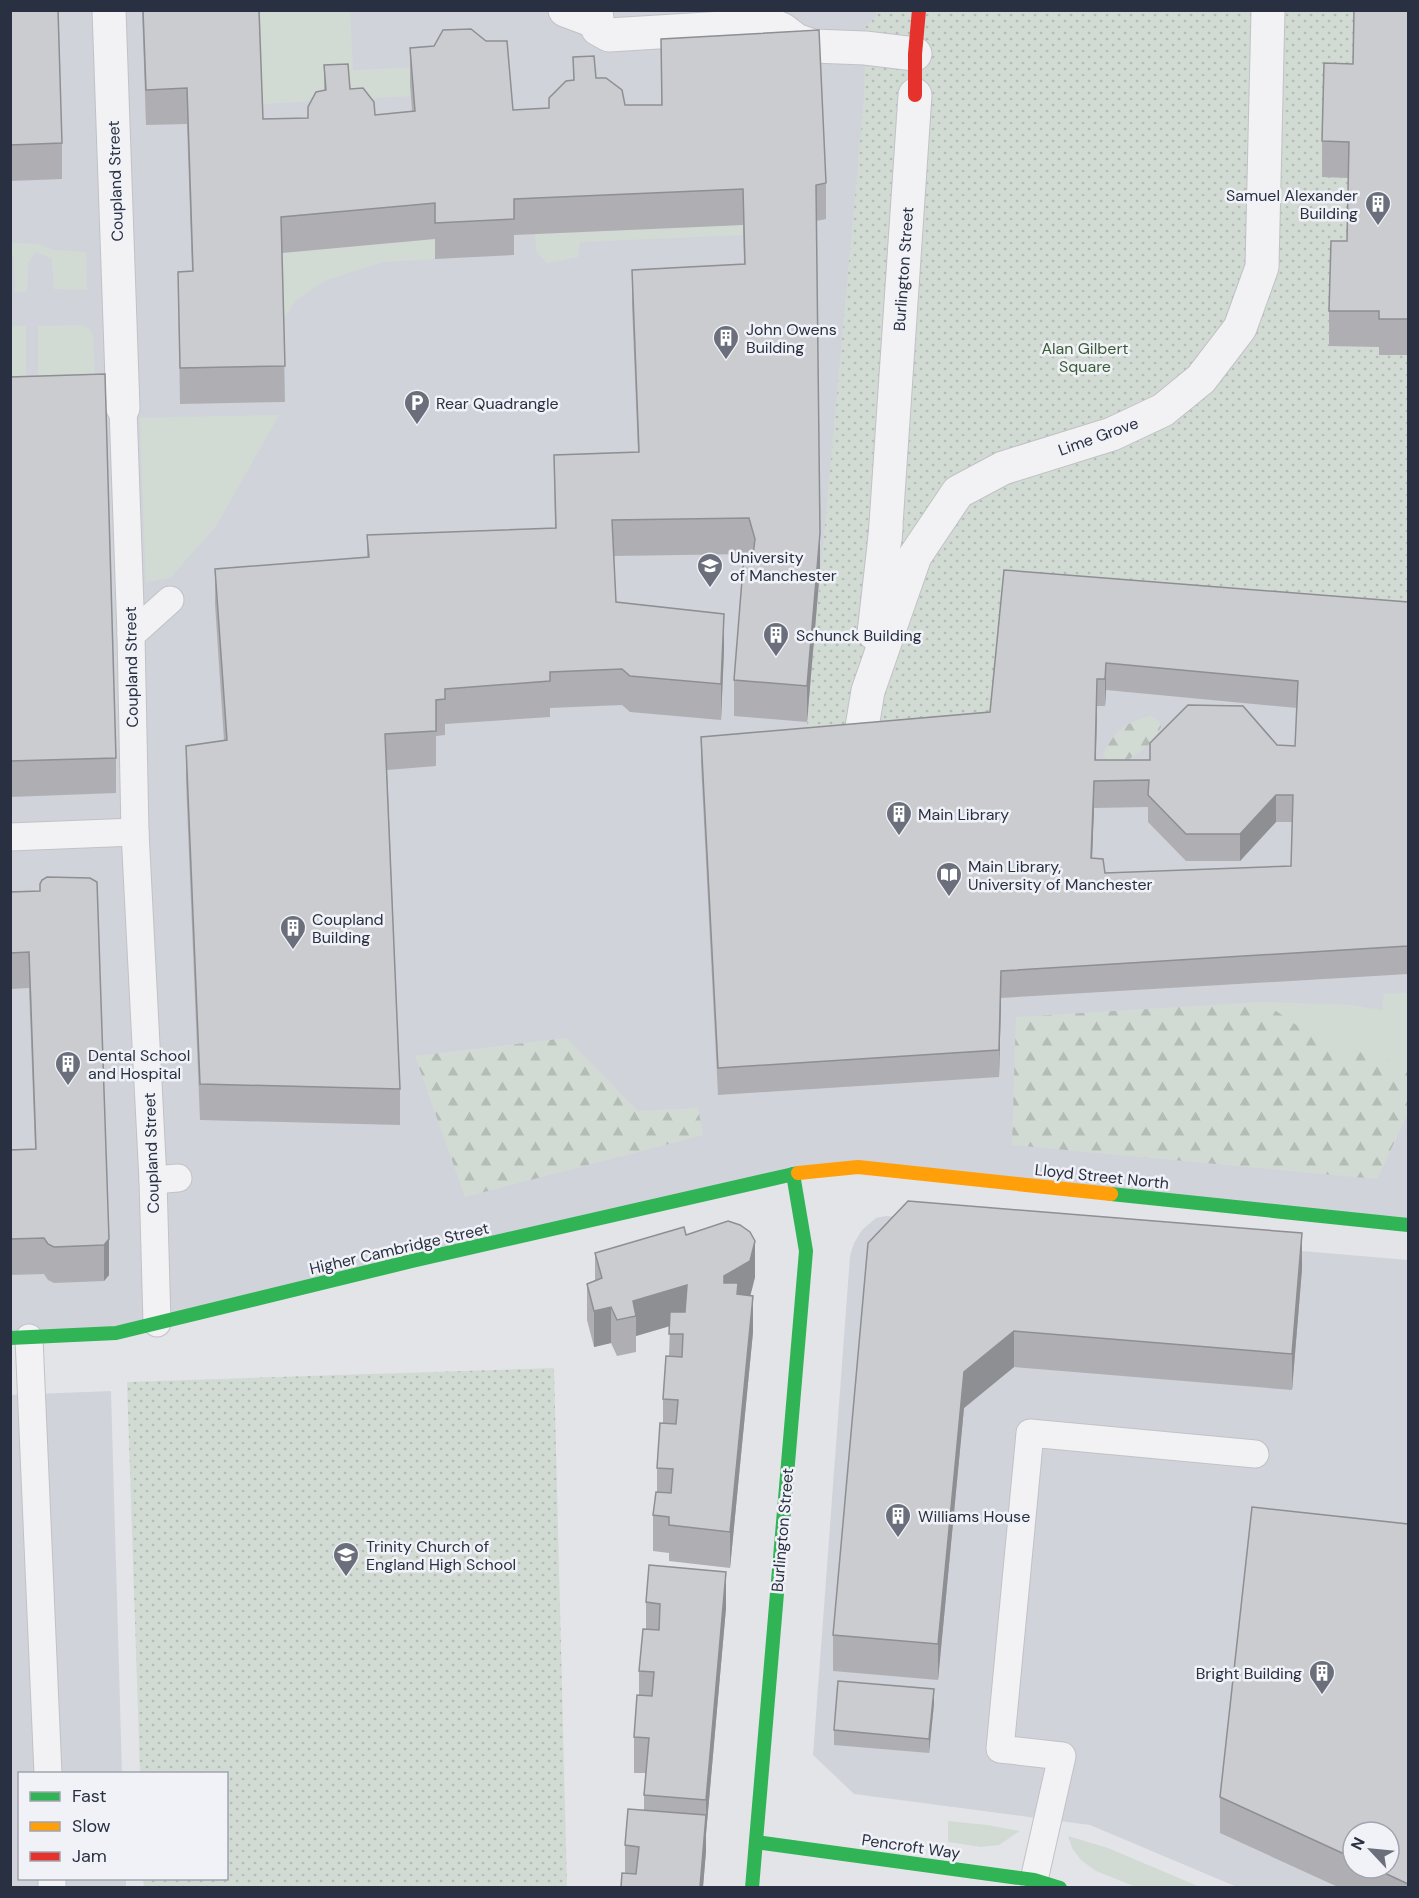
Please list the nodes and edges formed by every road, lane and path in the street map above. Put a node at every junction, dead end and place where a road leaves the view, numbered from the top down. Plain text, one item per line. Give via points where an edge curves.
1 (109, 10) edge
2 (565, 10) edge
3 (919, 10) edge
4 (1268, 10) edge
5 (596, 16) edge
6 (915, 54) junction
7 (915, 95) joint
8 (123, 408) joint
9 (170, 600) dead end
10 (131, 635) junction
11 (868, 691) junction
12 (858, 751) edge
13 (135, 832) junction
14 (10, 837) edge
15 (793, 1174) junction
16 (1408, 1225) edge
17 (157, 1323) junction
18 (20, 1338) edge
19 (1255, 1454) dead end
20 (48, 1772) edge
21 (756, 1842) junction
22 (1034, 1880) junction
23 (752, 1887) edge
24 (1060, 1887) edge

1 - 8 street, Coupland Street
2 - 5 street
3 - 6 street, Burlington Street
4 - 11 street, Lime Grove via 1262,267 1240,328 1202,379 1163,410 1112,434 1003,468 958,492 915,556
5 - 6 street via 598,29 616,35 772,25 813,46
6 - 7 street, Burlington Street
7 - 11 street, Burlington Street via 886,533
8 - 10 lane, Coupland Street
9 - 10 lane
10 - 13 lane, Coupland Street
11 - 12 street, Lime Grove
13 - 14 lane
13 - 17 lane, Coupland Street via 165,1179
15 - 16 street, Lloyd Street North via 858,1167
15 - 17 street, Higher Cambridge Street
15 - 21 street, Burlington Street via 806,1251
17 - 18 street, Higher Cambridge Street via 116,1333
18 - 20 lane
19 - 22 lane via 1030,1433 1000,1749 1062,1756
21 - 22 street, Pencroft Way
21 - 23 street, Burlington Street
22 - 24 street, Pencroft Way

